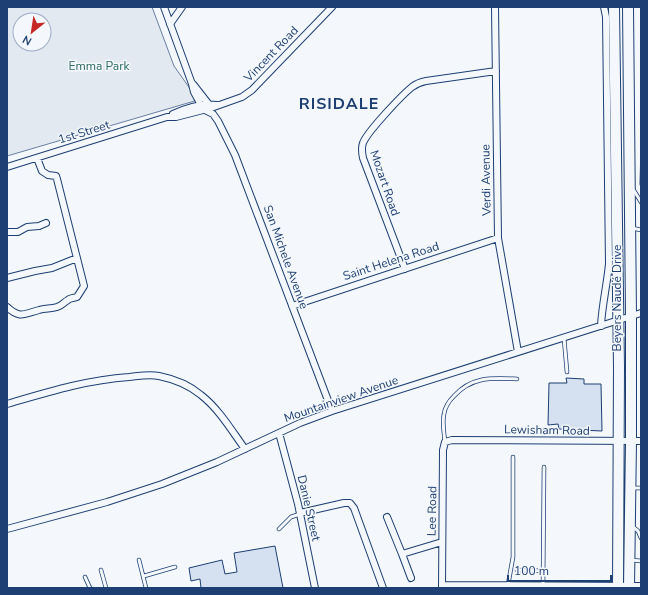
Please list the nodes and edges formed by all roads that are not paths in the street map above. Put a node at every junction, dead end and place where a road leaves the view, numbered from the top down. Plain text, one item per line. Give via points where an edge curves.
1 (164, 7) edge
2 (182, 7) edge
3 (332, 7) edge
4 (495, 7) edge
5 (604, 7) edge
6 (614, 7) edge
7 (628, 7) edge
8 (170, 24) junction
9 (496, 71) junction
10 (209, 108) junction
11 (37, 158) junction
12 (7, 167) edge
13 (630, 183) junction
14 (641, 202) edge
15 (46, 223) dead end
16 (630, 227) junction
17 (641, 230) edge
18 (7, 232) edge
19 (498, 238) junction
20 (77, 258) junction
21 (405, 269) junction
22 (7, 278) edge
23 (292, 306) junction
24 (7, 307) edge
25 (636, 315) edge
26 (618, 321) junction
27 (601, 326) junction
28 (564, 338) junction
29 (518, 352) junction
30 (567, 372) dead end
31 (517, 379) dead end
32 (7, 404) edge
33 (332, 411) junction
34 (279, 433) junction
35 (636, 441) edge
36 (445, 442) junction
37 (618, 442) junction
38 (245, 449) junction
39 (513, 457) dead end
40 (544, 467) dead end
41 (630, 488) junction
42 (641, 488) edge
43 (301, 514) junction
44 (387, 517) dead end
45 (629, 524) junction
46 (7, 529) edge
47 (279, 529) dead end
48 (641, 538) edge
49 (442, 542) junction
50 (402, 554) junction
51 (139, 560) dead end
52 (629, 560) junction
53 (641, 561) edge
54 (174, 567) dead end
55 (101, 570) dead end
56 (517, 570) dead end
57 (543, 571) junction
58 (144, 576) junction
59 (85, 577) dead end
60 (411, 578) dead end
61 (508, 585) junction
62 (543, 586) junction
63 (641, 586) edge
64 (442, 587) edge
65 (472, 587) edge
66 (486, 587) edge
67 (518, 587) edge
68 (618, 587) edge
69 (629, 587) edge
70 (90, 588) edge
71 (106, 588) edge
72 (146, 588) edge
73 (315, 588) edge
74 (383, 588) edge

1 - 8 street, San Michele Avenue
2 - 8 street
3 - 10 street, Vincent Road via 252,90 235,100
4 - 9 street, Verdi Avenue
5 - 27 street, Beyers Naudé Drive via 609,264
6 - 26 main road, Beyers Naudé Drive
7 - 13 main road, Beyers Naudé Drive
8 - 10 street, San Michele Avenue via 192,84
9 - 19 street, Verdi Avenue
9 - 21 street, Mozart Road via 420,82 402,96 363,143 363,158
10 - 11 street, 1st Street via 168,117
10 - 23 street, San Michele Avenue via 224,132 243,174
11 - 12 street, 1st Street
11 - 20 street via 42,171 56,177
13 - 14 lane
13 - 16 main road, Beyers Naudé Drive
15 - 18 street via 18,232
16 - 17 lane
16 - 25 main road, Beyers Naudé Drive
19 - 21 street, Saint Helena Road
19 - 29 street, Verdi Avenue
20 - 22 street via 52,268
20 - 24 street via 84,284 77,297 69,299 59,307 27,315 17,314
21 - 23 street, Saint Helena Road
23 - 33 street, San Michele Avenue
25 - 26 street, Mountainview Avenue
25 - 35 main road, Beyers Naudé Drive
26 - 27 street, Mountainview Avenue
26 - 37 main road, Beyers Naudé Drive
27 - 28 street, Mountainview Avenue via 587,333
28 - 29 street, Mountainview Avenue
28 - 30 lane
29 - 33 street, Mountainview Avenue
31 - 36 lane via 484,379 459,390 445,410
32 - 38 street via 85,382 146,375 159,376 186,385 201,395 220,414
33 - 34 street, Mountainview Avenue
34 - 38 street, Mountainview Avenue
34 - 43 street, Danie Street
35 - 37 street, Lewisham Road
35 - 41 main road, Beyers Naudé Drive
36 - 37 street, Lewisham Road
36 - 49 street, Lee Road
37 - 68 main road, Beyers Naudé Drive
38 - 46 street, Mountainview Avenue via 142,492
39 - 61 lane via 513,557
40 - 57 lane
41 - 42 lane
41 - 45 main road, Beyers Naudé Drive
43 - 47 lane via 291,517
43 - 73 street, Danie Street
43 - 74 street via 350,503
44 - 50 street
45 - 48 lane via 638,531
45 - 52 main road, Beyers Naudé Drive
49 - 50 street
49 - 64 street, Lee Road
50 - 60 street
51 - 58 lane
52 - 53 lane
52 - 69 main road, Beyers Naudé Drive
54 - 58 lane
55 - 71 lane
56 - 57 lane
57 - 62 lane
58 - 72 lane
59 - 70 lane
61 - 66 street
61 - 67 street
62 - 67 street
62 - 68 street
63 - 69 street
64 - 65 street
65 - 66 street
68 - 69 street

